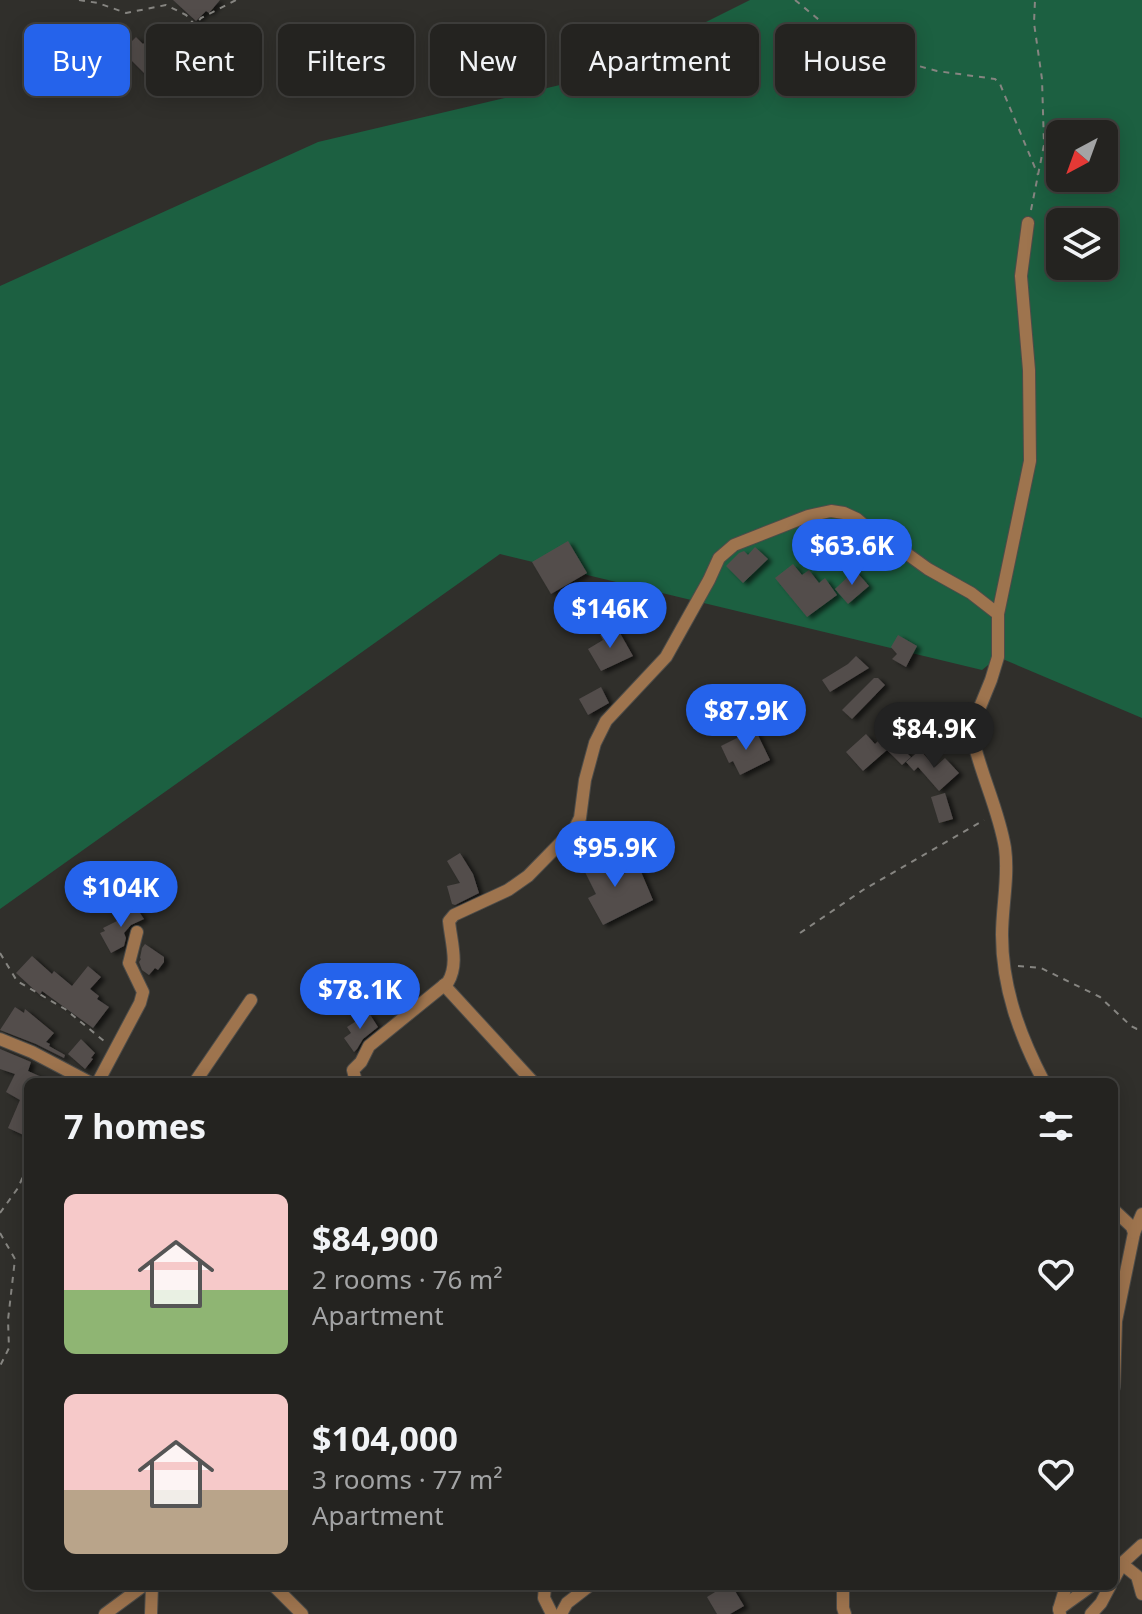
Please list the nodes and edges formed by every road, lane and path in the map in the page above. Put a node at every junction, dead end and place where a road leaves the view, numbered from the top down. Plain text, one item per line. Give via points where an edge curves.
1 (79, 0) edge
2 (236, 0) edge
3 (795, 0) edge
4 (1035, 0) edge
5 (1038, 175) junction
6 (1028, 223) joint
7 (998, 614) junction
8 (995, 814) junction
9 (137, 932) dead end
10 (800, 933) dead end
11 (0, 953) edge
12 (1005, 965) junction
13 (444, 985) junction
14 (251, 1000) dead end
15 (1142, 1028) edge
16 (0, 1039) edge
17 (114, 1050) junction
18 (81, 1078) edge
19 (100, 1078) edge
20 (198, 1078) edge
21 (355, 1078) edge
22 (529, 1078) edge
23 (1042, 1078) edge
24 (24, 1174) edge
25 (0, 1213) edge
26 (1118, 1214) edge
27 (1142, 1214) edge
28 (0, 1233) edge
29 (1134, 1233) junction
30 (1118, 1311) edge
31 (0, 1366) edge
32 (1142, 1545) edge
33 (1118, 1566) edge
34 (138, 1590) edge
35 (152, 1590) edge
36 (278, 1590) edge
37 (545, 1590) edge
38 (584, 1590) edge
39 (843, 1590) edge
40 (1065, 1590) edge
41 (1086, 1590) edge
42 (1108, 1590) edge
43 (1142, 1594) edge
44 (1057, 1612) edge
45 (105, 1614) edge
46 (151, 1614) edge
47 (302, 1614) edge
48 (552, 1614) edge
49 (561, 1614) edge
50 (845, 1614) edge
51 (1091, 1614) edge

1 - 2 path via 126,13 166,5 195,25
3 - 5 path via 841,38 871,53 937,71 995,79
4 - 5 path via 1044,145
5 - 6 path
6 - 7 street via 1021,276 1030,461
7 - 8 street via 998,657 972,735
7 - 13 street via 844,513 808,516 734,545 719,558 666,657 606,721 595,743 575,828 528,876 449,921 455,965
8 - 10 path
8 - 12 street via 1005,847
9 - 17 street via 129,963 143,992
11 - 17 path via 17,981 65,1009
12 - 15 path via 1041,968 1100,997 1131,1026
12 - 23 street via 1011,1005
13 - 21 street via 369,1046 353,1070
13 - 22 street
14 - 20 street
16 - 18 street
17 - 19 street
24 - 25 path
26 - 29 street
27 - 29 street
28 - 31 path via 15,1259 9,1348
29 - 30 street
32 - 33 street
33 - 43 street via 1137,1576
34 - 45 street
35 - 46 street
36 - 47 street
37 - 48 street
38 - 49 street
39 - 50 street
40 - 44 street
41 - 44 street
42 - 51 street

